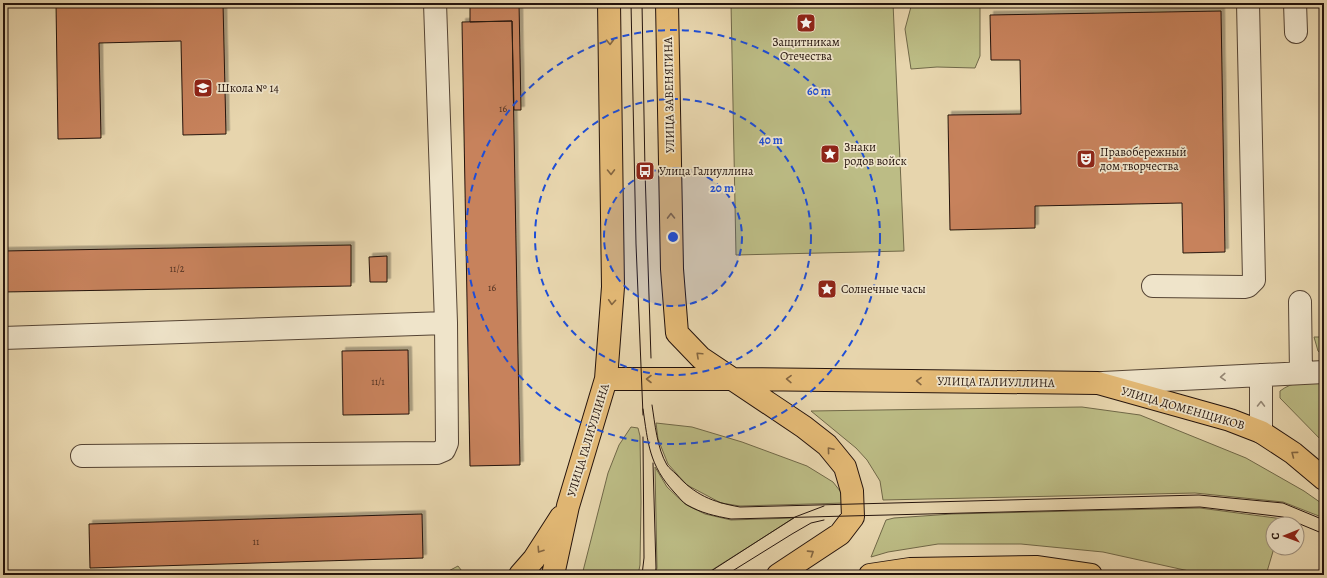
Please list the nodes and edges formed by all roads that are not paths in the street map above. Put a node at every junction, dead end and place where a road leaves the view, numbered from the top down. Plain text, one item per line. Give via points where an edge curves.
1 (435, 3) edge
2 (609, 3) edge
3 (667, 3) edge
4 (1248, 3) edge
5 (1295, 3) edge
6 (1296, 32) dead end
7 (1153, 286) dead end
8 (1300, 302) dead end
9 (446, 323) junction
10 (3, 338) edge
11 (1324, 372) edge
12 (1301, 373) junction
13 (1262, 375) junction
14 (606, 379) junction
15 (730, 379) junction
16 (1098, 383) junction
17 (1261, 432) junction
18 (82, 456) dead end
19 (1324, 479) edge
20 (568, 506) junction
21 (520, 575) edge
22 (553, 575) edge
23 (778, 575) edge
24 (870, 575) edge
25 (1091, 575) edge

1 - 9 street
2 -> 14 main road via 613,287
15 -> 3 main road, УЛИЦА ЗАВЕНЯГИНА via 701,358 677,333 672,269
4 - 7 street via 1254,280 1248,286
5 - 6 street
8 - 12 street
9 - 10 street
9 - 18 street via 447,447 441,452
11 - 12 street, УЛИЦА ГАЛИУЛЛИНА
12 - 13 street, УЛИЦА ГАЛИУЛЛИНА
13 -> 16 street, УЛИЦА ГАЛИУЛЛИНА
17 -> 13 street
15 -> 14 main road, УЛИЦА ГАЛИУЛЛИНА
14 - 20 main road, УЛИЦА ГАЛИУЛЛИНА
16 -> 15 main road, УЛИЦА ГАЛИУЛЛИНА
23 -> 15 main road via 840,534 853,517 852,491 845,467 827,445
16 - 17 main road, УЛИЦА ДОМЕНЩИКОВ via 1230,420
19 -> 17 main road, УЛИЦА ДОМЕНЩИКОВ via 1293,453
20 -> 21 main road, УЛИЦА ГАЛИУЛЛИНА via 534,559
20 - 22 main road, УЛИЦА ГАЛИУЛЛИНА
24 - 25 main road via 910,569 1036,567

